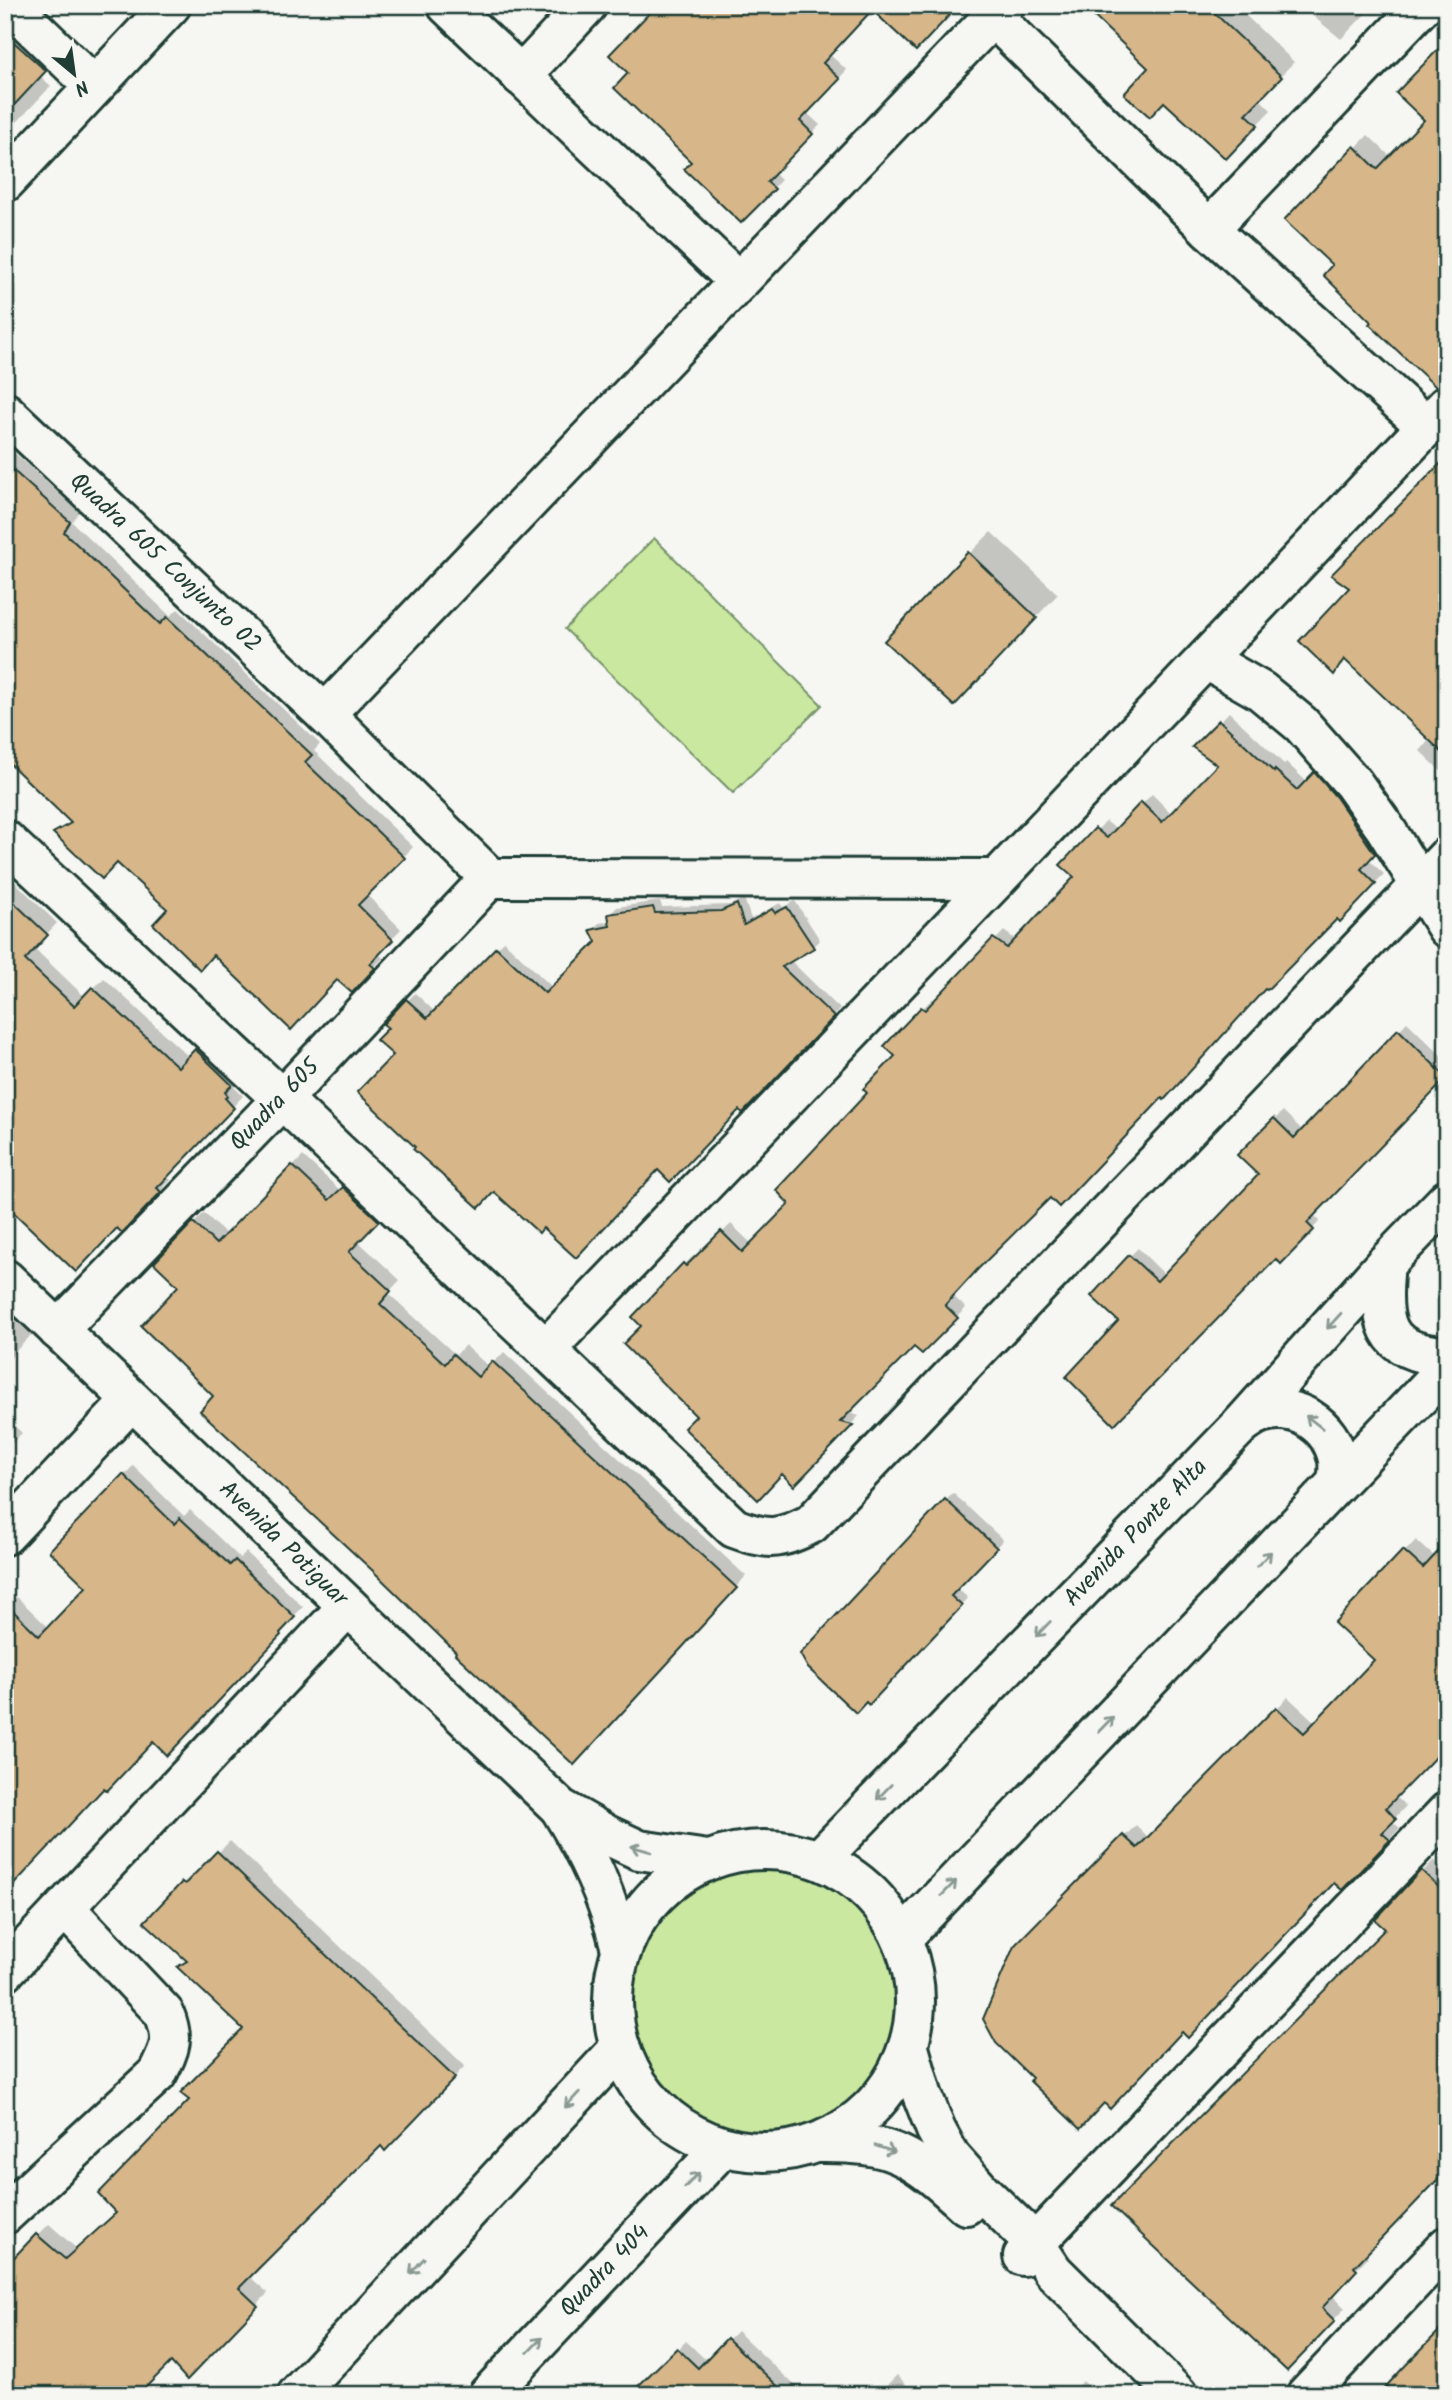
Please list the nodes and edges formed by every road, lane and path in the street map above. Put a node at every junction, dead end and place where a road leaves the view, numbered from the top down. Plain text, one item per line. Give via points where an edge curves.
1 (10, 5) edge
2 (171, 5) edge
3 (447, 5) edge
4 (587, 5) edge
5 (1423, 5) edge
6 (998, 11) edge
7 (521, 76) junction
8 (94, 86) junction
9 (5, 182) edge
10 (1209, 229) junction
11 (738, 281) junction
12 (5, 412) edge
13 (1436, 416) edge
14 (1207, 660) junction
15 (325, 714) junction
16 (5, 839) edge
17 (1447, 857) edge
18 (490, 878) junction
19 (998, 879) junction
20 (1419, 886) junction
21 (1447, 928) edge
22 (282, 1099) junction
23 (1447, 1200) edge
24 (1385, 1264) junction
25 (5, 1279) edge
26 (58, 1330) junction
27 (546, 1349) junction
28 (1447, 1356) edge
29 (1447, 1368) edge
30 (132, 1400) junction
31 (1242, 1424) junction
32 (1337, 1482) junction
33 (5, 1535) edge
34 (348, 1606) junction
35 (560, 1808) junction
36 (1447, 1812) edge
37 (708, 1860) junction
38 (819, 1860) junction
39 (66, 1909) junction
40 (902, 1938) junction
41 (621, 1949) junction
42 (5, 1971) edge
43 (909, 2048) junction
44 (618, 2050) junction
45 (818, 2143) junction
46 (722, 2148) junction
47 (5, 2214) edge
48 (1447, 2246) edge
49 (1037, 2256) junction
50 (297, 2395) edge
51 (488, 2395) edge
52 (1178, 2395) edge
53 (1306, 2395) edge

1 - 8 street
2 - 8 street
3 - 7 street
4 - 7 street
5 - 10 street
6 - 10 street
6 - 11 street
7 - 11 street
8 - 9 street
10 - 13 street
11 - 15 street
12 - 15 street, Quadra 605 Conjunto 02
13 - 14 street
14 - 19 street
14 - 20 street via 1261,691 1301,724 1353,783
15 - 18 street, Quadra 605 Conjunto 02
16 - 22 street
17 - 20 street
18 - 19 street
18 - 22 street, Quadra 605
19 - 27 street
20 - 21 street
20 - 27 street via 811,1524 778,1538 734,1528
22 - 26 street, Quadra 605
22 - 27 street
23 - 24 street, Avenida Ponte Alta
24 - 28 street via 1384,1321 1398,1342 1421,1355
24 -> 31 street, Avenida Ponte Alta
25 - 26 street, Avenida Potiguar
26 - 30 street, Avenida Potiguar
29 - 32 street
30 - 33 street
30 - 34 street, Avenida Potiguar
32 -> 31 street via 1332,1442 1320,1425 1302,1413 1260,1413
31 -> 38 street, Avenida Ponte Alta
40 -> 32 street
34 - 35 street, Avenida Potiguar
34 - 39 street
37 -> 35 street, Avenida Potiguar via 639,1850
35 - 41 street, Avenida Potiguar via 592,1863
36 - 49 street
37 - 38 street, Avenida Potiguar via 745,1850 783,1850
37 - 41 street, Avenida Potiguar via 671,1881 641,1911
38 - 40 street, Avenida Potiguar via 854,1878 881,1904
39 - 42 street
39 - 47 street via 164,2013 172,2032 157,2074
40 - 43 street, Avenida Potiguar via 914,1973 916,2011
41 - 44 street, Avenida Potiguar via 611,1999
43 - 45 street, Avenida Potiguar via 894,2079 873,2106 848,2128
43 - 49 street, Avenida Potiguar via 922,2094 950,2156
44 - 46 street, Avenida Potiguar via 642,2094 677,2127
44 -> 50 street
45 - 46 street, Avenida Potiguar via 754,2154
45 -> 49 street, Avenida Potiguar via 874,2146 903,2155
51 -> 46 street, Quadra 404
48 - 53 street
49 - 52 street, Avenida Potiguar

